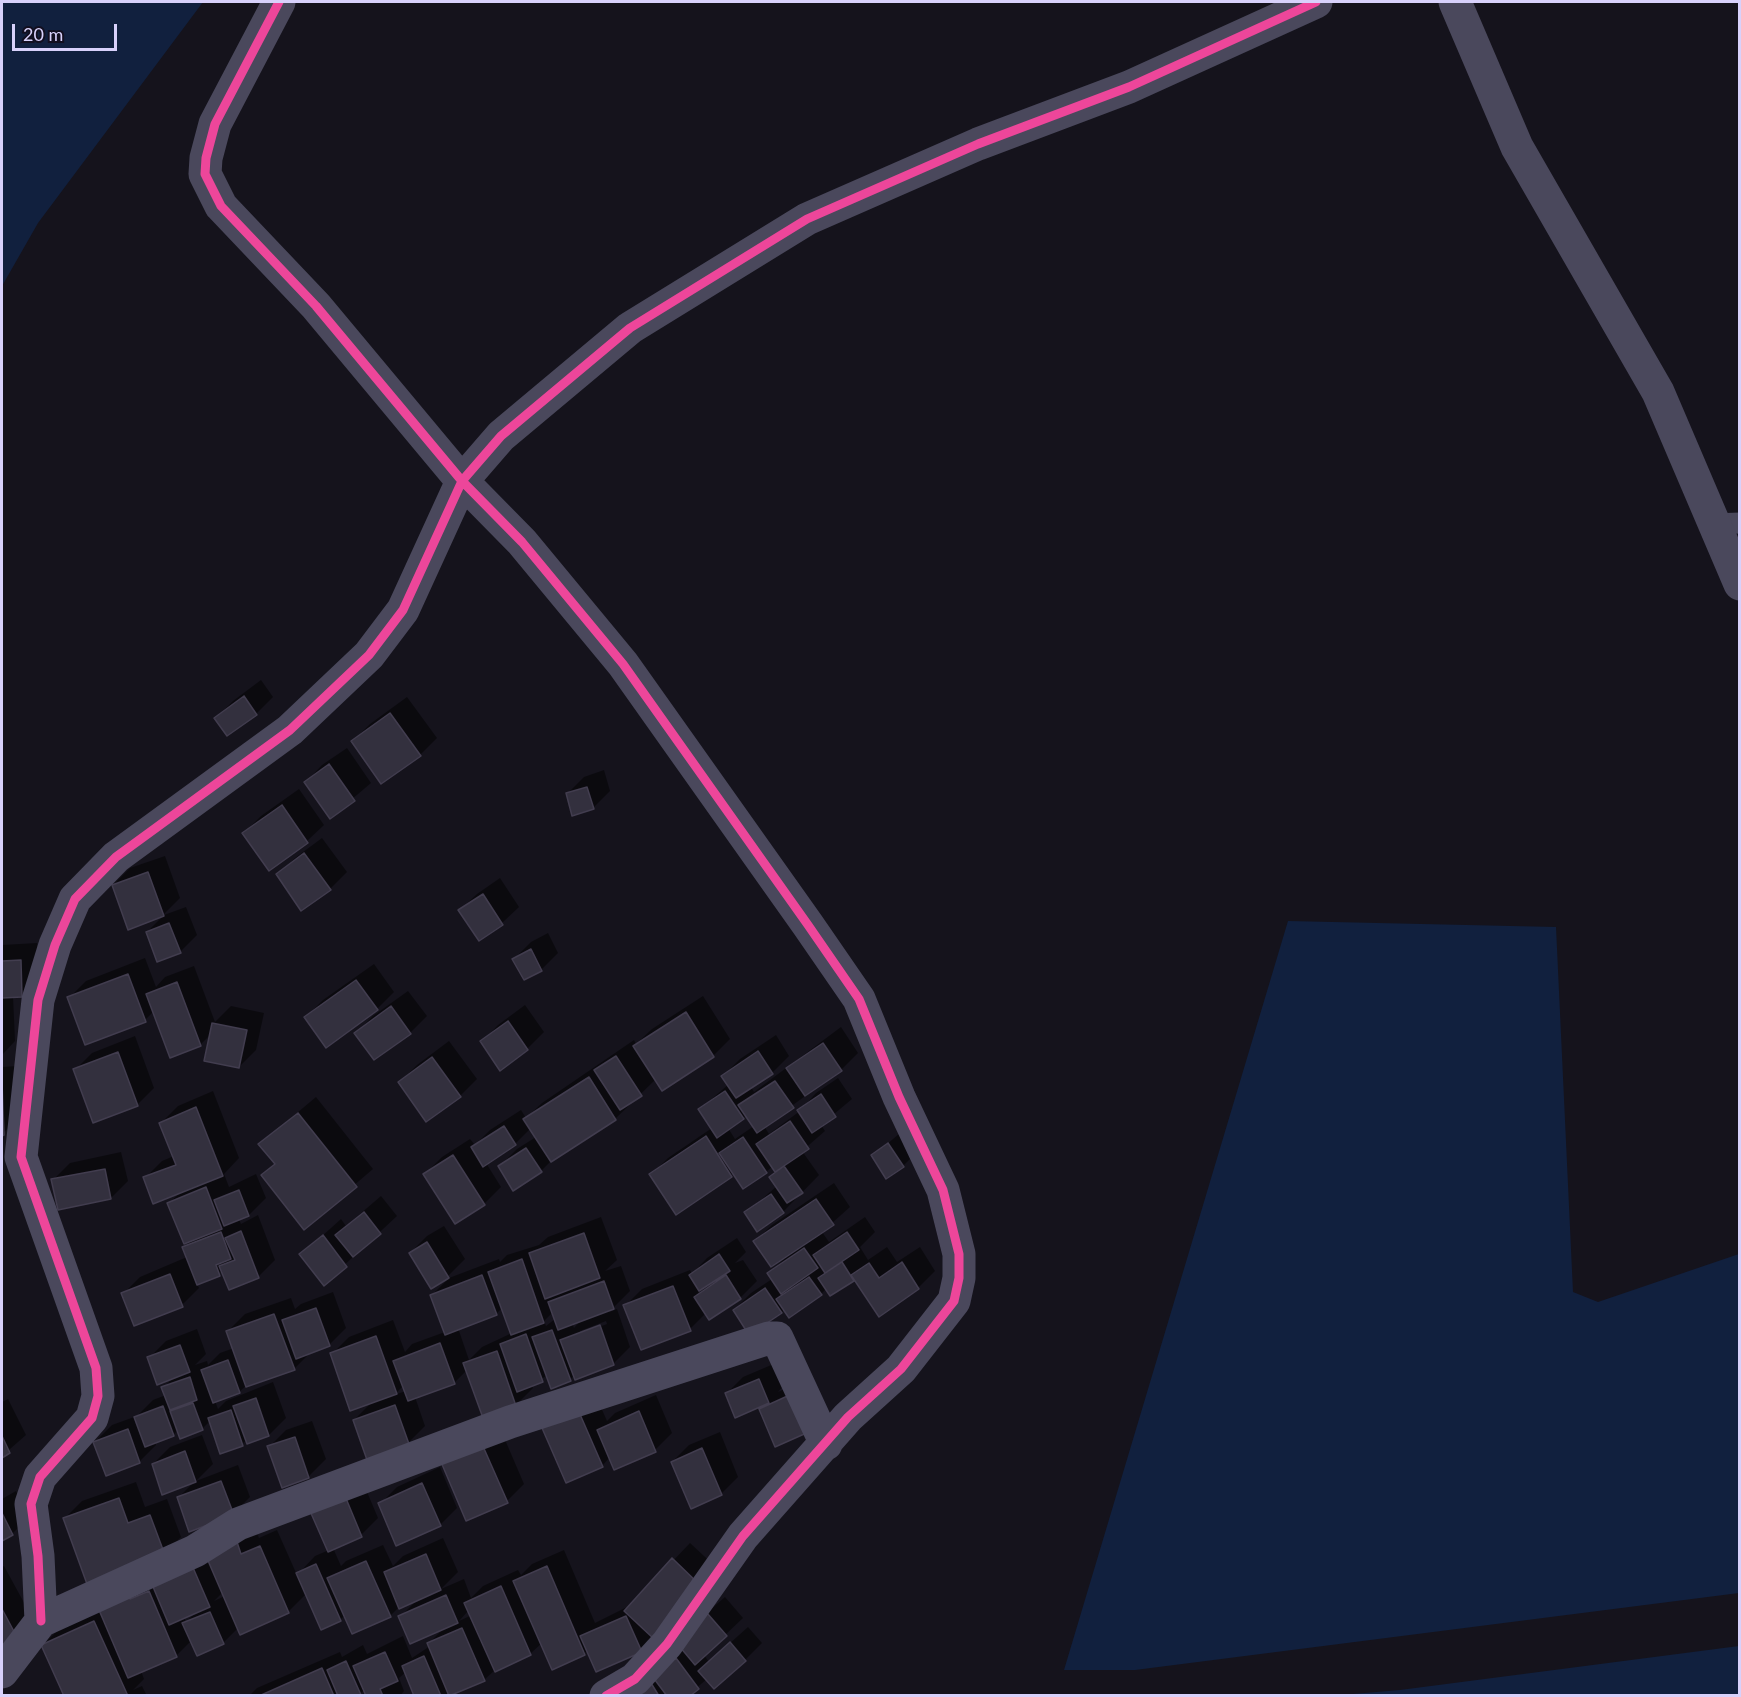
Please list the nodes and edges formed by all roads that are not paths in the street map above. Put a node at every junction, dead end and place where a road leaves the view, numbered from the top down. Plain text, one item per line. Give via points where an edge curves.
1 (279, 2) edge
2 (1316, 2) edge
3 (1455, 2) edge
4 (462, 481) junction
5 (1726, 523) edge
6 (1740, 584) edge
7 (11, 1160) edge
8 (826, 1444) junction
9 (41, 1621) junction
10 (2, 1672) edge
11 (606, 1695) edge

1 - 4 street via 215,124 205,174 221,206 316,306
2 - 4 street via 1129,87 978,144 807,219 630,328 501,436
3 - 5 street via 1517,147 1658,392
4 - 7 street via 403,610 369,655 291,730 116,857 75,899 38,1000
4 - 8 street via 522,542 623,664 853,990 943,1190 959,1254 954,1301 901,1369 848,1417
5 - 6 street
7 - 9 street via 96,1368 98,1396 92,1418 40,1477 31,1504
8 - 9 street via 777,1338 769,1338 510,1422 249,1520 195,1551
8 - 11 street via 742,1536 667,1644 635,1679
9 - 10 street

